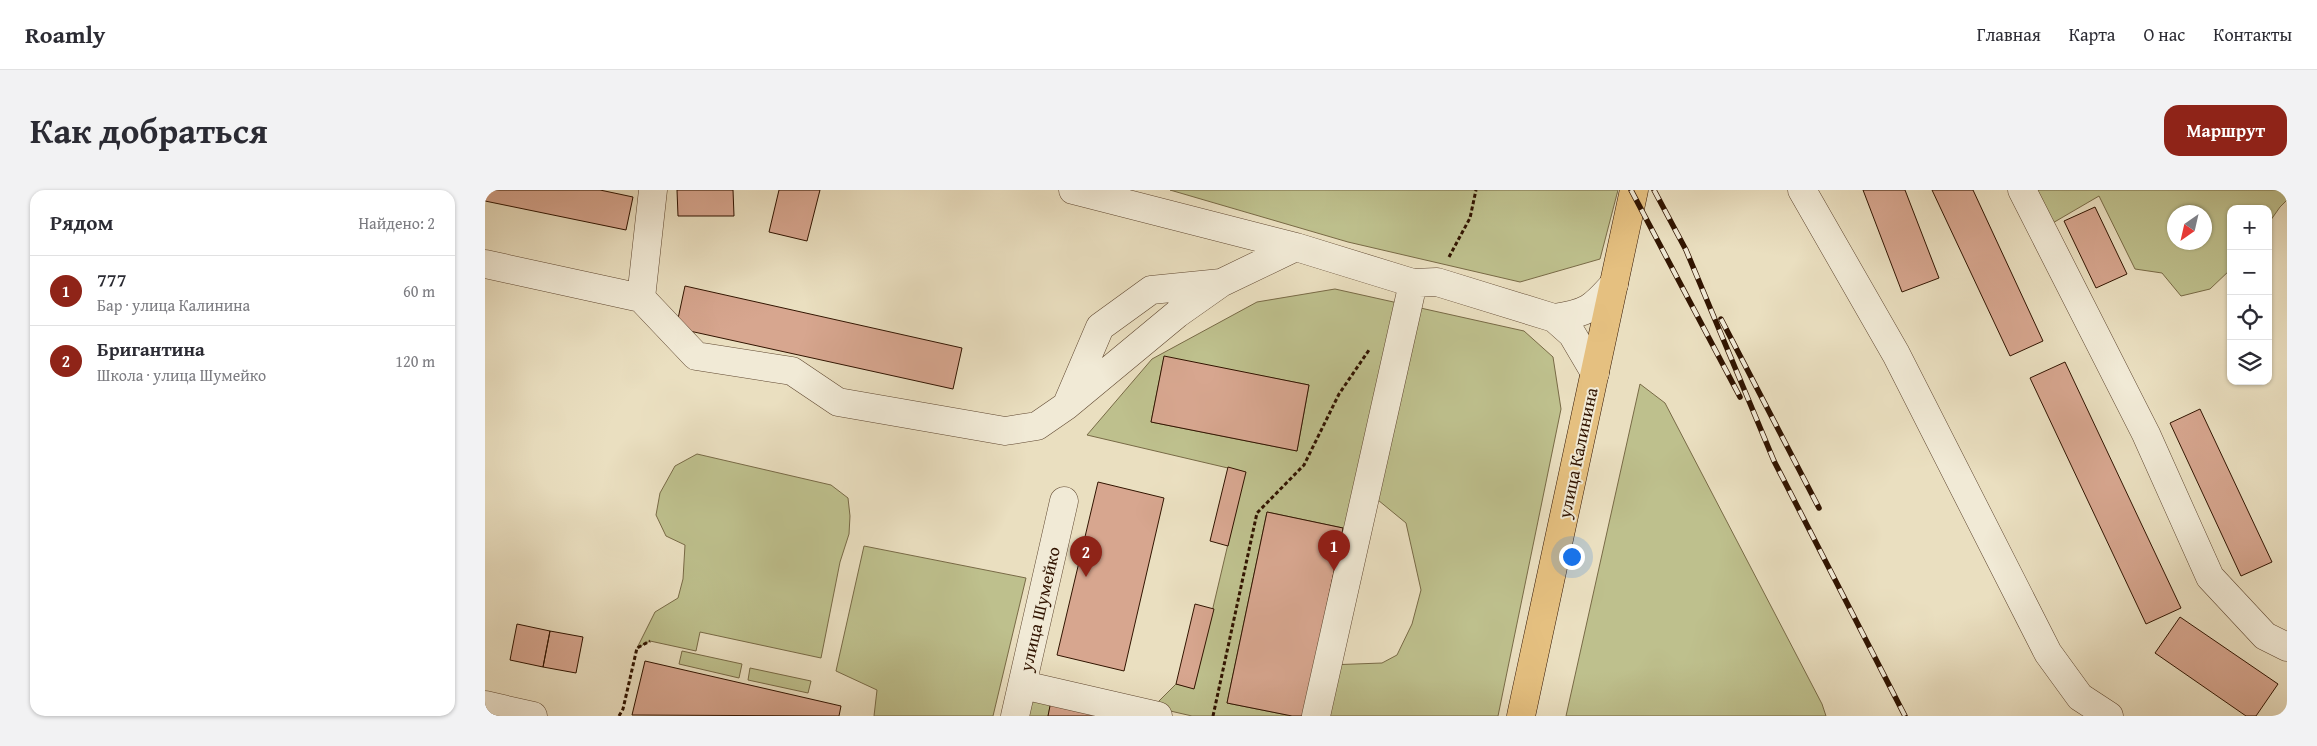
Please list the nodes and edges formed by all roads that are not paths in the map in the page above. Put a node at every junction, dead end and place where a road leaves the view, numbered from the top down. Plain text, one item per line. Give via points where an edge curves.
1 (653, 190) edge
2 (1073, 190) edge
3 (1634, 190) edge
4 (1802, 190) edge
5 (2021, 190) edge
6 (1296, 247) junction
7 (485, 264) edge
8 (1425, 282) junction
9 (1221, 283) junction
10 (1614, 284) junction
11 (641, 298) junction
12 (1554, 318) junction
13 (1595, 372) junction
14 (1066, 406) junction
15 (1064, 501) dead end
16 (2287, 647) edge
17 (1023, 685) junction
18 (485, 705) edge
19 (533, 716) edge
20 (1015, 716) edge
21 (1158, 716) edge
22 (1316, 716) edge
23 (1521, 716) edge
24 (2109, 716) edge

1 - 11 street
2 - 6 street
3 - 10 main road, улица Калинина
4 - 24 street via 1896,354 2048,653 2079,697
5 - 16 street via 2146,434 2210,577 2265,636
6 - 8 street
6 - 9 street
7 - 11 street
8 - 12 street
8 - 22 street
9 - 14 street via 1177,314
9 - 14 street via 1151,290 1100,327
10 - 12 street via 1595,306 1578,314
10 - 13 main road, улица Калинина
11 - 14 street via 697,356 792,371 838,402 1005,431 1037,426
12 - 13 street via 1572,334
13 - 23 main road, улица Калинина
15 - 17 street, улица Шумейко
17 - 20 street, улица Шумейко
17 - 21 street
18 - 19 street

